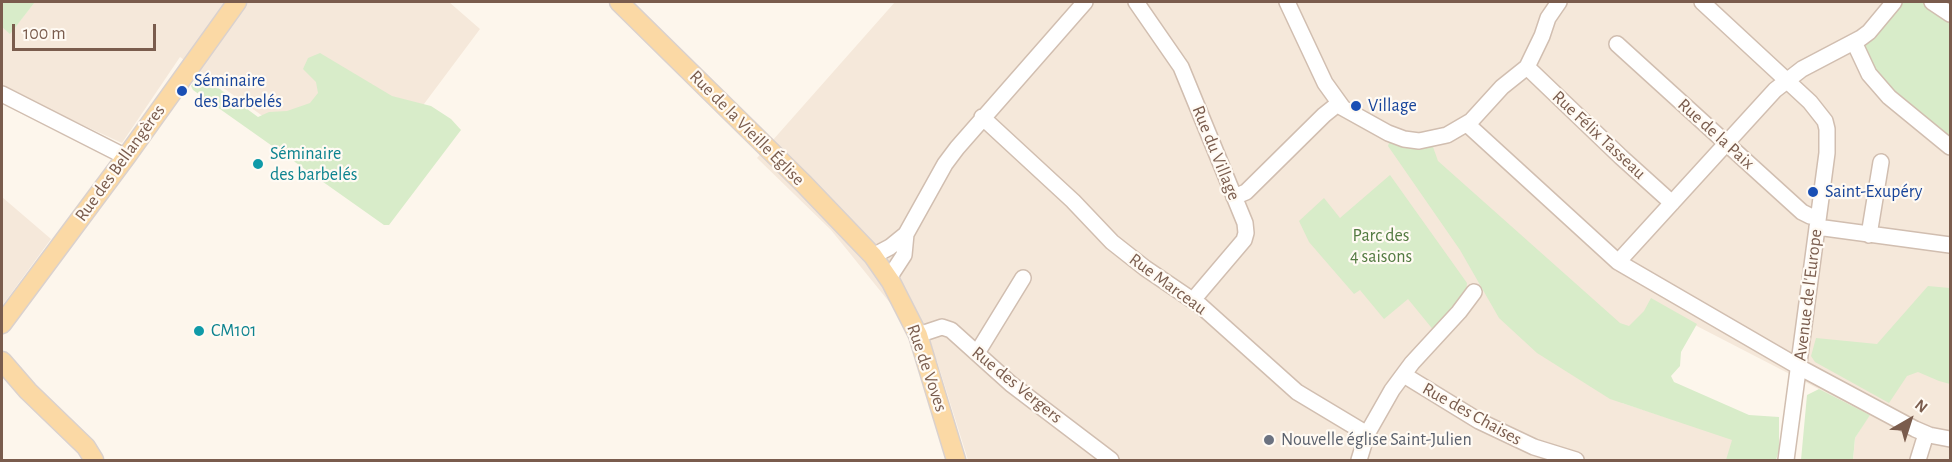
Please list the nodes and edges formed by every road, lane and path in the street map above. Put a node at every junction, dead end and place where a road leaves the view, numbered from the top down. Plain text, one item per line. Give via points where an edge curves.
1 (237, 2) edge
2 (619, 2) edge
3 (1085, 2) edge
4 (1136, 2) edge
5 (1287, 2) edge
6 (1559, 2) edge
7 (1702, 2) edge
8 (1894, 2) edge
9 (1932, 2) edge
10 (1950, 14) edge
11 (1854, 42) junction
12 (1617, 44) dead end
13 (1527, 68) junction
14 (1787, 81) junction
15 (2, 94) edge
16 (1339, 103) junction
17 (982, 117) junction
18 (1467, 124) junction
19 (1726, 143) junction
20 (1950, 147) edge
21 (126, 157) junction
22 (1881, 162) dead end
23 (1234, 197) junction
24 (1672, 202) junction
25 (1817, 222) junction
26 (906, 234) junction
27 (1869, 235) junction
28 (1950, 245) edge
29 (873, 256) junction
30 (1618, 262) junction
31 (1023, 278) dead end
32 (889, 279) junction
33 (1474, 292) dead end
34 (1193, 300) junction
35 (2, 324) edge
36 (918, 335) junction
37 (977, 352) junction
38 (2, 361) edge
39 (1799, 368) junction
40 (1404, 375) junction
41 (2, 377) edge
42 (28, 391) junction
43 (1367, 434) junction
44 (1926, 434) junction
45 (1950, 440) edge
46 (94, 460) edge
47 (956, 460) edge
48 (1111, 460) edge
49 (1359, 460) edge
50 (1576, 460) edge
51 (1785, 460) edge
52 (1918, 460) edge

1 - 21 main road, Rue des Bellangères
2 - 29 main road, Rue de la Vieille Église
3 - 17 street
4 - 23 street, Rue du Village via 1181,67
5 - 16 street via 1325,83
6 - 13 street
7 - 14 street, Avenue de l'Europe
8 - 11 street via 1869,32
9 - 10 street
11 - 14 street
11 - 20 street via 1869,74 1889,97
12 - 19 street, Rue de la Paix
13 - 18 street via 1502,87
13 - 24 street, Rue Félix Tasseau
14 - 19 street
14 - 25 street, Avenue de l'Europe via 1819,112 1827,129
15 - 21 street
16 - 18 street via 1379,129 1404,139 1432,139
16 - 23 street via 1246,192
17 - 26 street via 945,164
17 - 34 street, Rue Marceau via 1112,242
18 - 30 street
19 - 24 street
19 - 25 street, Rue de la Paix
21 - 35 main road, Rue des Bellangères
22 - 27 street
23 - 34 street, Rue du Village via 1246,233 1239,247
24 - 30 street
25 - 27 street, Rue de la Paix
25 - 39 street, Avenue de l'Europe
26 - 29 street
26 - 32 street via 904,255
27 - 28 street, Rue de la Paix
29 - 32 main road, Rue de Voves
30 - 39 street
31 - 37 street
32 - 36 main road, Rue de Voves
33 - 40 street
34 - 43 street, Rue Marceau via 1298,392
36 - 37 street, Rue des Vergers via 942,327
36 - 47 main road, Rue de Voves
37 - 48 street, Rue des Vergers via 1011,384
38 - 42 main road
39 - 44 street
39 - 51 street, Avenue de l'Europe
40 - 43 street
40 - 50 street, Rue des Chaises via 1490,426 1534,447
41 - 42 main road
42 - 46 main road via 86,447
43 - 49 street
44 - 45 street
44 - 52 street

